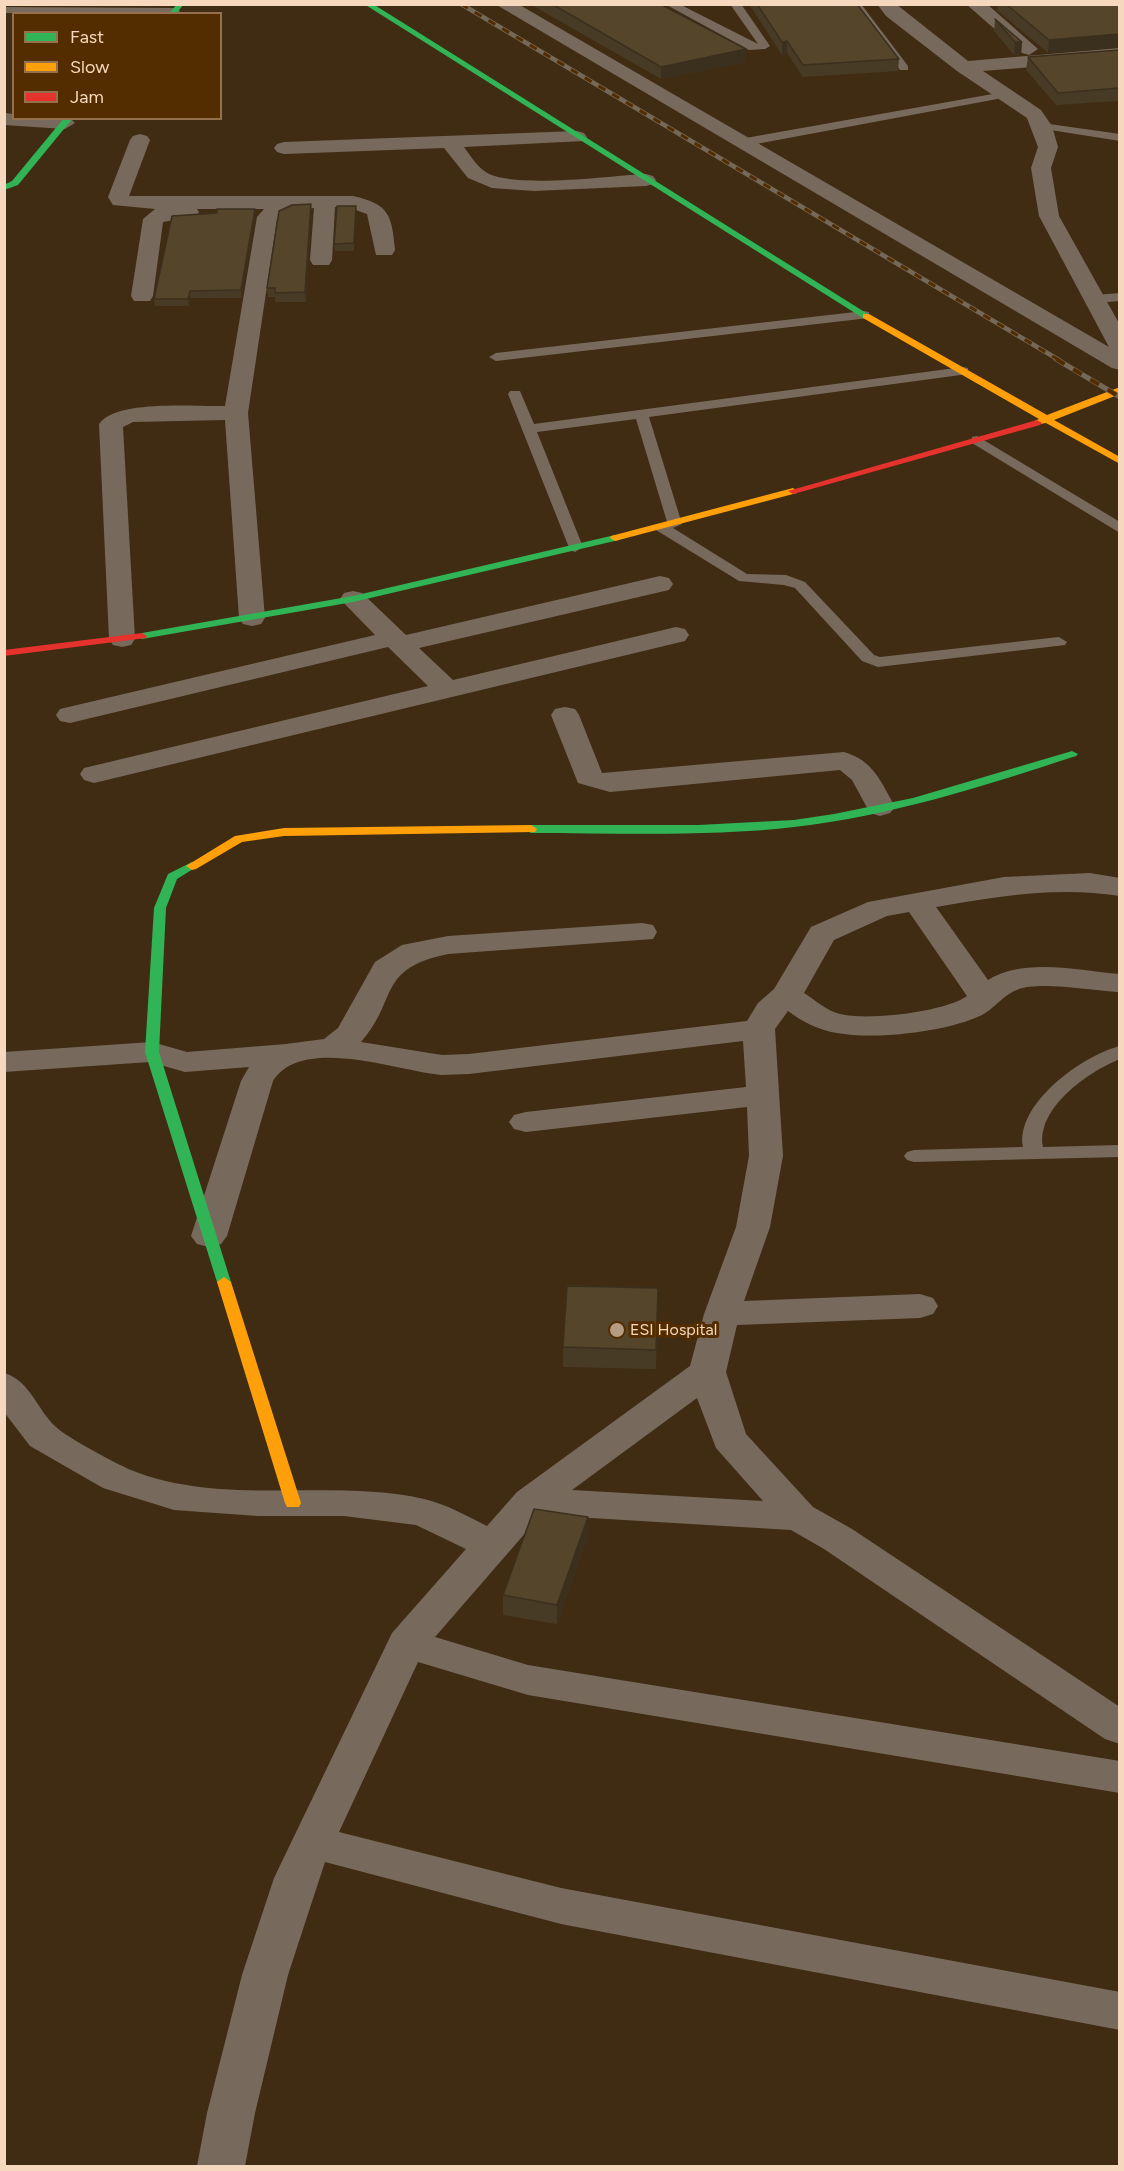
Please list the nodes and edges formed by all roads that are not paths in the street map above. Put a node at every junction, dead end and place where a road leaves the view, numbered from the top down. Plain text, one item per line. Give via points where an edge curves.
1 (367, 4) edge
2 (504, 4) edge
3 (670, 4) edge
4 (735, 4) edge
5 (855, 4) edge
6 (886, 4) edge
7 (975, 4) edge
8 (4, 10) edge
9 (176, 10) edge
10 (71, 12) edge
11 (1119, 54) edge
12 (1043, 61) junction
13 (964, 67) junction
14 (904, 68) dead end
15 (1119, 70) edge
16 (985, 81) junction
17 (1005, 95) junction
18 (4, 120) edge
19 (67, 121) edge
20 (1042, 126) junction
21 (577, 137) junction
22 (1119, 138) edge
23 (140, 140) dead end
24 (450, 142) junction
25 (740, 142) junction
26 (284, 148) dead end
27 (646, 180) junction
28 (4, 188) edge
29 (325, 202) junction
30 (297, 203) junction
31 (271, 211) junction
32 (384, 250) dead end
33 (321, 260) dead end
34 (142, 296) dead end
35 (1119, 297) edge
36 (1095, 299) junction
37 (864, 315) junction
38 (1119, 347) edge
39 (496, 357) dead end
40 (1119, 363) edge
41 (963, 371) junction
42 (1119, 390) edge
43 (515, 394) dead end
44 (236, 413) junction
45 (641, 414) junction
46 (1050, 420) junction
47 (529, 429) junction
48 (977, 440) junction
49 (1119, 461) edge
50 (668, 526) junction
51 (1119, 530) edge
52 (575, 547) junction
53 (660, 584) dead end
54 (353, 599) junction
55 (252, 618) junction
56 (676, 635) dead end
57 (122, 639) junction
58 (397, 641) junction
59 (1059, 642) dead end
60 (4, 653) edge
61 (447, 689) junction
62 (70, 715) dead end
63 (565, 715) dead end
64 (1072, 754) dead end
65 (94, 774) dead end
66 (880, 807) junction
67 (1119, 887) edge
68 (916, 901) junction
69 (642, 932) dead end
70 (1119, 983) edge
71 (788, 995) junction
72 (985, 999) junction
73 (759, 1029) junction
74 (333, 1047) junction
75 (152, 1052) junction
76 (1119, 1052) edge
77 (291, 1053) junction
78 (4, 1062) edge
79 (762, 1095) junction
80 (525, 1122) dead end
81 (1119, 1151) edge
82 (1034, 1153) junction
83 (914, 1156) dead end
84 (209, 1236) junction
85 (920, 1306) dead end
86 (722, 1314) junction
87 (707, 1372) junction
88 (4, 1385) edge
89 (531, 1501) junction
90 (275, 1503) junction
91 (799, 1517) junction
92 (493, 1545) junction
93 (406, 1643) junction
94 (1119, 1728) edge
95 (1119, 1777) edge
96 (312, 1842) junction
97 (1119, 2011) edge
98 (221, 2166) edge

1 - 21 street
2 - 25 street
3 - 4 lane via 753,48 765,46
5 - 14 lane
6 - 13 street
7 - 12 street
8 - 10 lane
9 - 10 lane
11 - 12 street
12 - 13 street
13 - 16 street
15 - 16 street
16 - 17 street
17 - 20 street via 1034,114
17 - 25 lane
18 - 19 street
19 - 28 street via 15,183
20 - 22 lane
20 - 36 street via 1048,147 1041,168 1049,216
21 - 24 street
21 - 27 street
23 - 30 street via 118,197 120,201
24 - 26 street
24 - 27 street via 479,177 496,182
25 - 40 street
27 - 37 street
29 - 30 street
29 - 32 street via 357,202 373,208 380,218
29 - 33 street
30 - 31 street
31 - 34 street via 156,216
31 - 44 street
35 - 36 lane
36 - 38 street
37 - 39 lane
37 - 41 street
41 - 45 lane
41 - 46 street
42 - 46 street
43 - 47 lane
44 - 55 street
44 - 57 street via 129,415 111,424
45 - 47 lane
45 - 50 lane
46 - 48 street
46 - 49 street
47 - 52 lane
48 - 50 street
48 - 51 lane
50 - 52 street
50 - 59 lane via 744,578 786,580 800,585 868,658 878,662
52 - 54 street
53 - 58 street
54 - 55 street
54 - 58 street
55 - 57 street
56 - 61 street
57 - 60 street
58 - 61 street
58 - 62 street
61 - 65 street
63 - 66 street via 588,777 595,782 844,761 861,771
64 - 66 street via 965,788
66 - 75 street via 755,827 284,832 239,839 171,878 160,908
67 - 68 street via 1090,882 1004,886
68 - 71 street via 879,908 822,934
68 - 72 street
69 - 74 street via 448,945 413,952 386,969 351,1035
70 - 72 street via 1030,978 1010,981
71 - 72 street via 810,1012 838,1024 936,1020
71 - 73 street via 769,1010
73 - 74 street via 469,1064 442,1065
73 - 79 street
74 - 77 street
75 - 77 street via 185,1062
75 - 78 street
75 - 84 street
76 - 82 lane via 1077,1074 1040,1114 1032,1134
77 - 84 street via 267,1065 257,1081
79 - 80 street
79 - 86 street via 766,1156 753,1227
81 - 82 lane
82 - 83 lane
84 - 90 street
85 - 86 street
86 - 87 street
87 - 89 street
87 - 91 street via 729,1439
88 - 90 street via 43,1437 117,1479 174,1497
89 - 91 street
89 - 92 street
90 - 92 street via 344,1503 423,1512
91 - 94 street via 838,1539
92 - 93 street
93 - 95 street via 528,1680
93 - 96 street
96 - 97 street via 561,1906
96 - 98 street via 296,1878 265,1976

